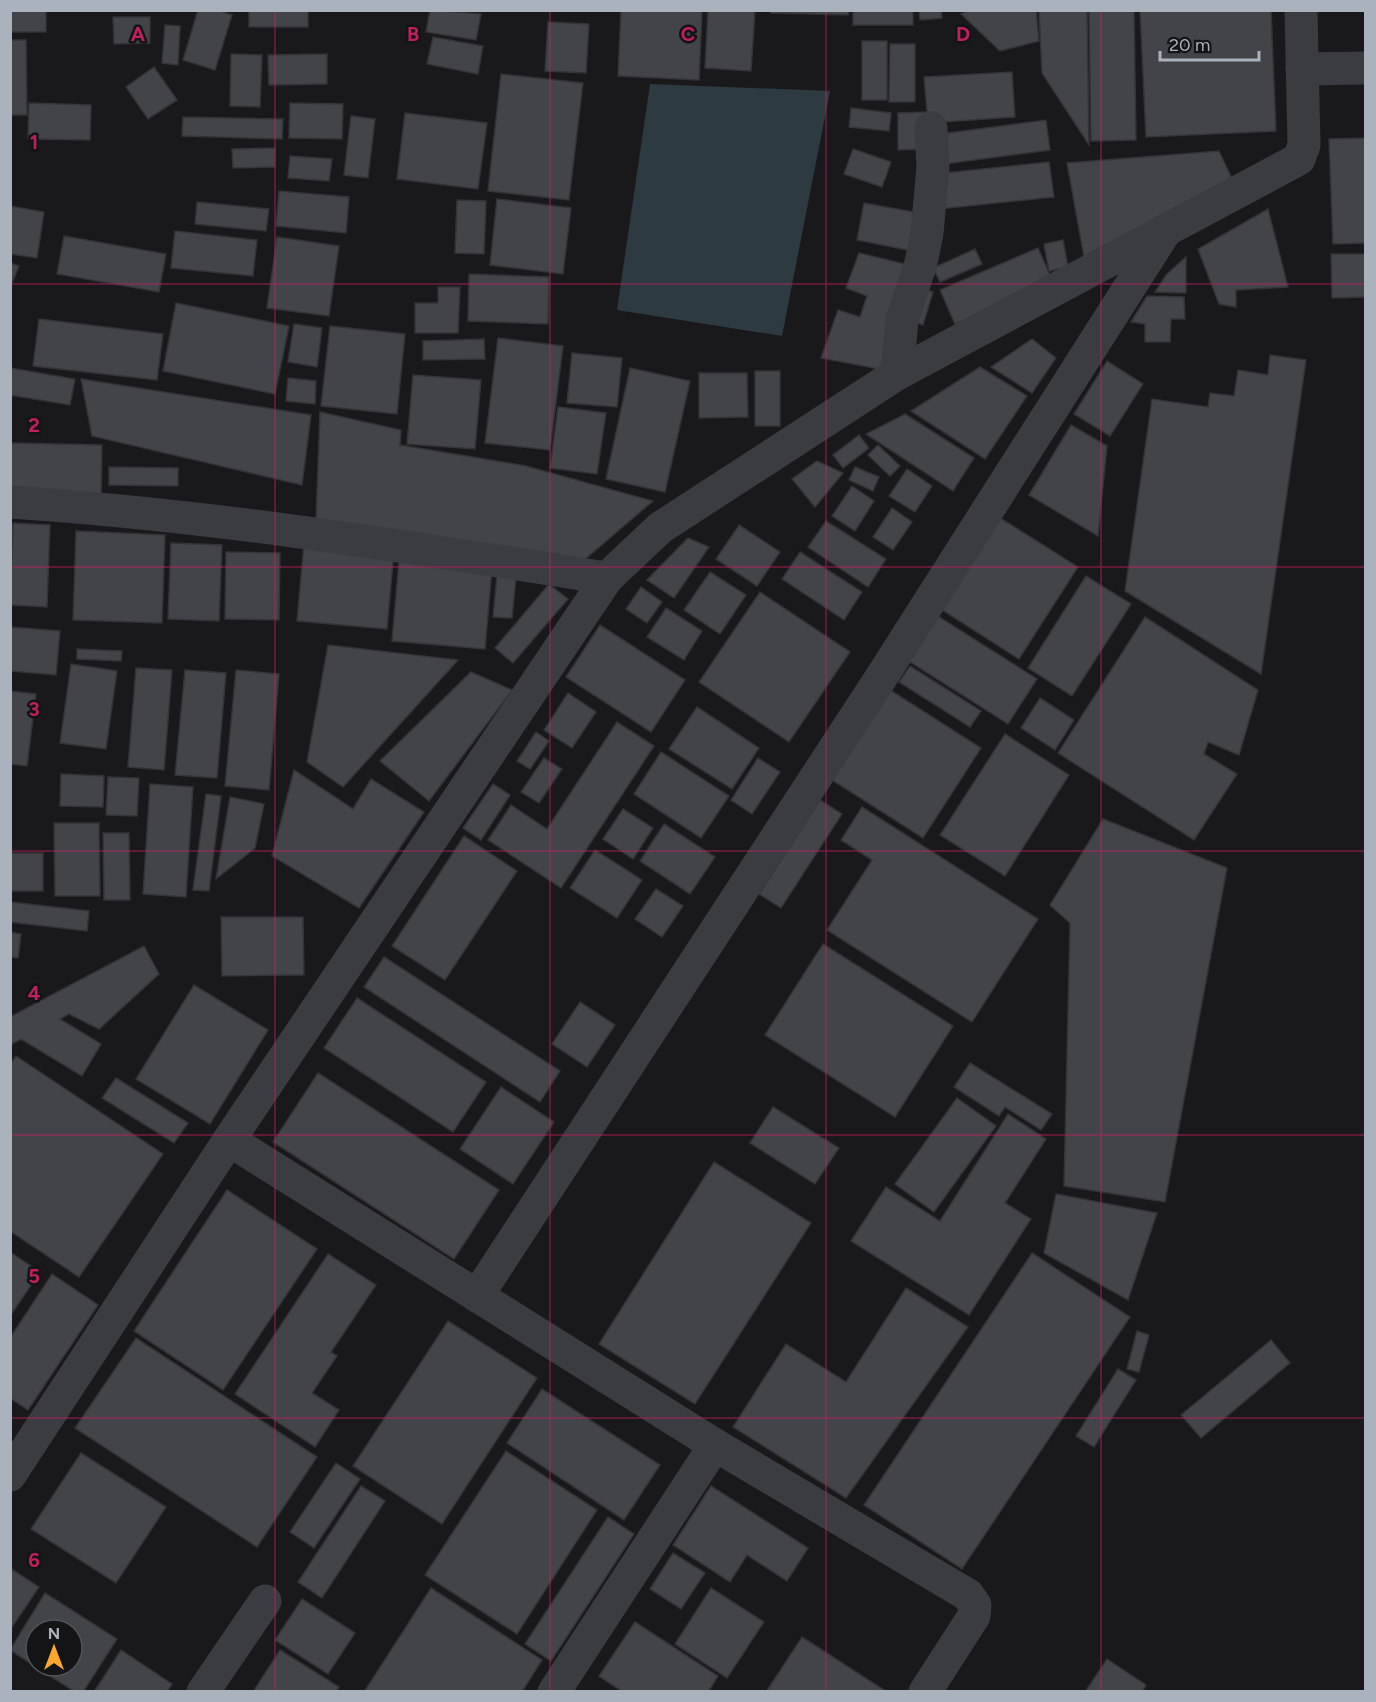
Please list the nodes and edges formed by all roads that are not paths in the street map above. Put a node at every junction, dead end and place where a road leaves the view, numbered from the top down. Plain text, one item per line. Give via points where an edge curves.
1 (1301, 10) edge
2 (1365, 68) edge
3 (1302, 69) junction
4 (931, 128) dead end
5 (1167, 228) junction
6 (897, 374) junction
7 (10, 502) edge
8 (607, 578) junction
9 (229, 1140) junction
10 (477, 1296) junction
11 (715, 1444) junction
12 (10, 1475) edge
13 (265, 1601) dead end
14 (203, 1692) edge
15 (554, 1692) edge
16 (925, 1692) edge

1 - 3 street
2 - 3 street
3 - 5 street via 1304,145 1299,159
4 - 6 street via 933,167 927,233 902,320
5 - 6 street
5 - 10 street via 884,673
6 - 8 street via 660,528
7 - 8 street via 108,508 290,529
8 - 9 street
9 - 10 street
9 - 12 street
10 - 11 street
11 - 15 street
11 - 16 street via 968,1595 975,1605 974,1616
13 - 14 street

